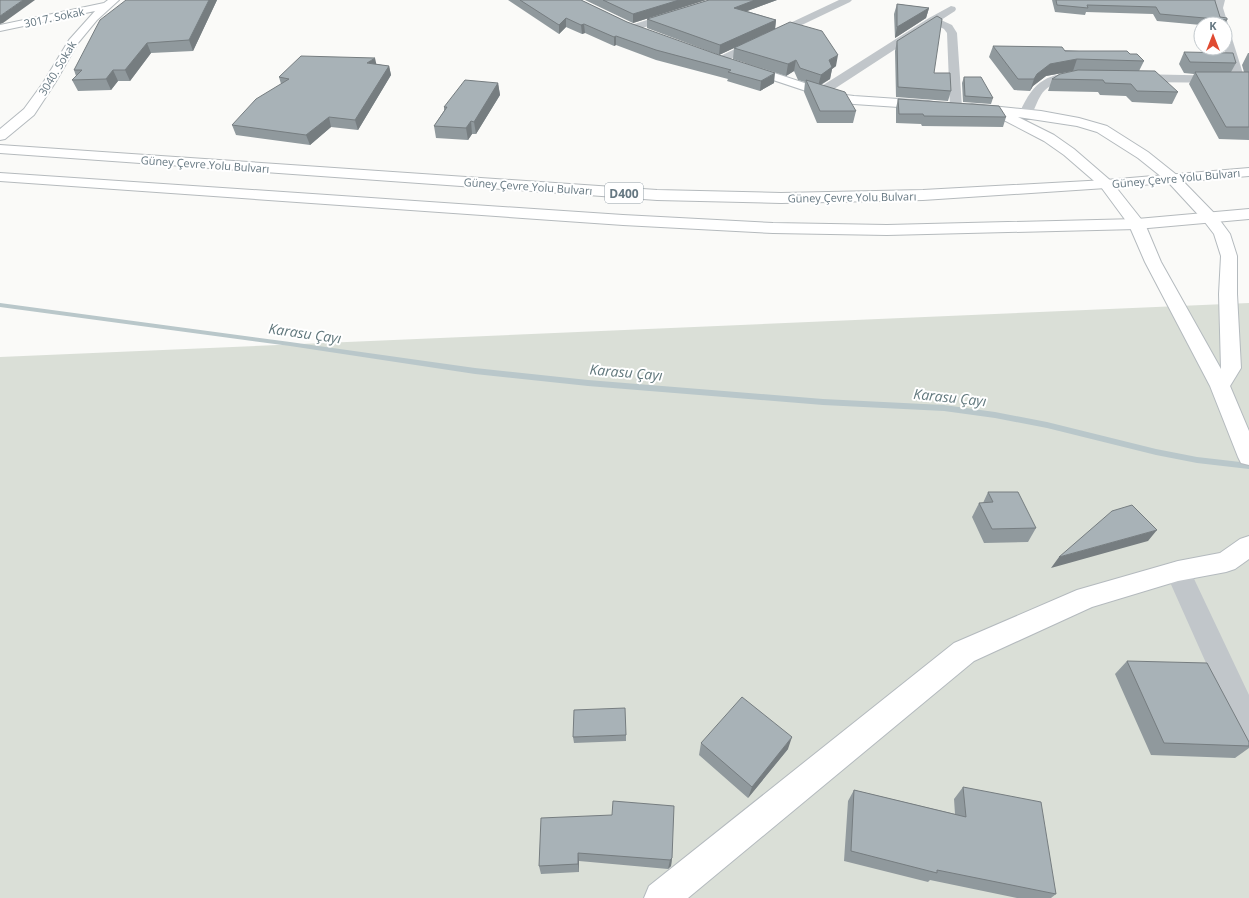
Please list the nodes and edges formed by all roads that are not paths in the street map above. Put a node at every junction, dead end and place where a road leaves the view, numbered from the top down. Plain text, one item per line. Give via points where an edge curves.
1 (721, 0) edge
2 (847, 0) edge
3 (1220, 0) edge
4 (111, 3) edge
5 (951, 9) dead end
6 (1220, 16) edge
7 (933, 20) junction
8 (619, 21) edge
9 (0, 28) edge
10 (632, 28) junction
11 (654, 36) edge
12 (1233, 52) edge
13 (716, 58) joint
14 (1097, 77) edge
15 (1120, 77) edge
16 (1244, 80) edge
17 (821, 92) junction
18 (956, 107) junction
19 (995, 110) junction
20 (1026, 112) junction
21 (0, 136) edge
22 (0, 149) edge
23 (1249, 172) edge
24 (0, 177) edge
25 (1173, 179) junction
26 (1106, 184) junction
27 (1249, 214) edge
28 (1210, 218) junction
29 (1137, 224) junction
30 (1220, 386) junction
31 (1249, 457) edge
32 (1249, 546) edge
33 (1178, 571) junction
34 (1249, 728) edge
35 (661, 898) edge

1 - 10 street
2 - 13 street
3 - 6 street
4 - 9 main road, 3017. Sokak
4 - 21 main road, 3040. Sokak via 93,18 73,42 29,112
5 - 7 street
7 - 17 street
7 - 18 street via 948,27 952,33
8 - 10 main road
10 - 11 main road
12 - 16 street
13 - 17 main road
14 - 20 street via 1073,76 1051,80 1038,90
15 - 16 street
17 - 18 main road via 854,100
18 - 19 main road
19 - 20 main road
19 - 26 main road via 1049,138
20 - 25 main road via 1102,129 1143,155
22 - 26 main road, Güney Çevre Yolu Bulvarı / D400 via 657,195 848,197
23 - 25 main road, Güney Çevre Yolu Bulvarı / D400
24 - 29 main road, D400 via 773,228 887,230
25 - 26 main road, Güney Çevre Yolu Bulvarı / D400
25 - 28 main road
26 - 29 main road
27 - 28 main road, D400
28 - 29 main road, D400
28 - 30 main road via 1222,234 1229,256 1231,368
29 - 30 main road via 1153,262
30 - 31 main road
32 - 33 main road via 1226,562
33 - 34 street
33 - 35 main road via 1086,598 964,652

